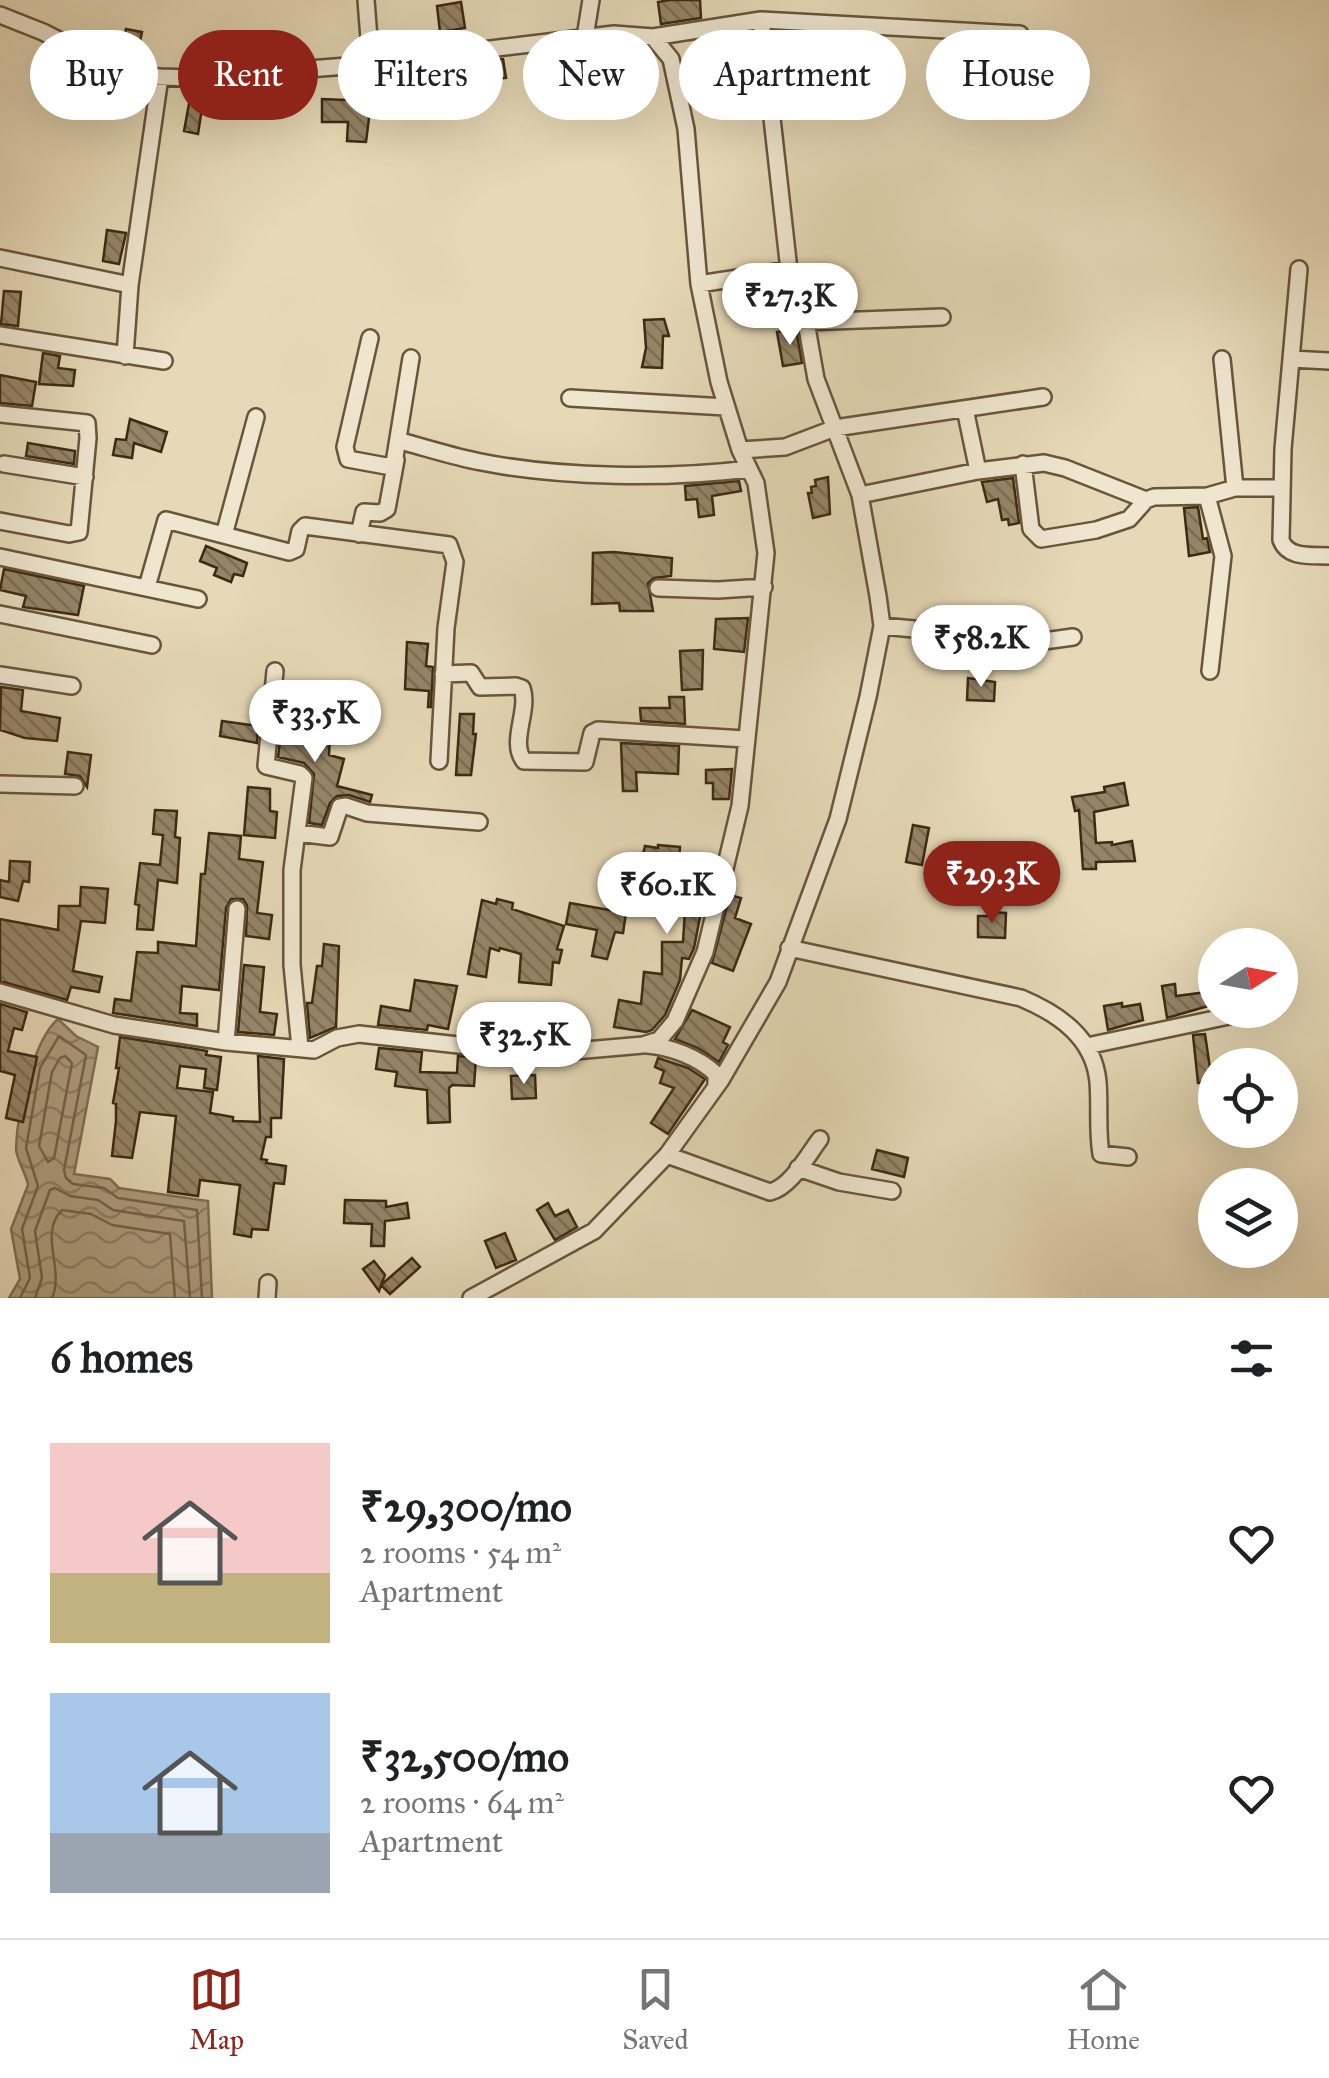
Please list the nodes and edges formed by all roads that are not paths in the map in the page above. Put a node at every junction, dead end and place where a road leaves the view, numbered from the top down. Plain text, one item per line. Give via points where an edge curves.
1 (366, 0) edge
2 (591, 0) edge
3 (0, 15) edge
4 (761, 20) junction
5 (368, 30) edge
6 (586, 30) edge
7 (946, 30) edge
8 (659, 36) edge
9 (659, 45) edge
10 (338, 67) edge
11 (160, 76) junction
12 (0, 258) edge
13 (1299, 268) dead end
14 (789, 270) junction
15 (699, 284) junction
16 (130, 285) junction
17 (942, 317) dead end
18 (806, 322) junction
19 (0, 335) edge
20 (370, 338) dead end
21 (125, 356) junction
22 (411, 358) dead end
23 (1222, 359) dead end
24 (1291, 359) junction
25 (164, 361) dead end
26 (1329, 361) edge
27 (1042, 397) dead end
28 (570, 398) dead end
29 (726, 407) junction
30 (965, 408) junction
31 (0, 414) edge
32 (256, 418) dead end
33 (836, 428) junction
34 (400, 441) junction
35 (740, 450) junction
36 (396, 460) junction
37 (4, 464) dead end
38 (1023, 464) junction
39 (749, 469) junction
40 (978, 471) junction
41 (84, 477) junction
42 (1235, 488) junction
43 (1280, 488) junction
44 (860, 495) junction
45 (1206, 496) junction
46 (1146, 500) junction
47 (0, 521) edge
48 (359, 534) junction
49 (224, 535) junction
50 (1329, 556) edge
51 (0, 557) edge
52 (764, 586) junction
53 (147, 588) junction
54 (658, 588) dead end
55 (198, 598) dead end
56 (0, 614) edge
57 (882, 626) junction
58 (1073, 638) dead end
59 (152, 645) dead end
60 (275, 670) dead end
61 (1210, 671) dead end
62 (443, 674) junction
63 (0, 675) edge
64 (72, 686) dead end
65 (745, 739) junction
66 (439, 761) dead end
67 (0, 784) edge
68 (75, 786) dead end
69 (479, 822) dead end
70 (298, 833) junction
71 (238, 909) dead end
72 (789, 948) junction
73 (0, 992) edge
74 (1198, 1023) edge
75 (226, 1042) junction
76 (643, 1045) junction
77 (1087, 1046) junction
78 (300, 1048) junction
79 (716, 1086) junction
80 (820, 1139) dead end
81 (668, 1155) junction
82 (1128, 1156) dead end
83 (798, 1168) junction
84 (892, 1192) dead end
85 (470, 1298) edge

1 - 5 street
2 - 6 street
3 - 11 street via 128,76
4 - 7 street
4 - 8 street
4 - 14 street
9 - 15 street via 670,59 686,129
10 - 11 street
11 - 16 street
12 - 16 street
13 - 24 street
14 - 15 street
14 - 18 street
15 - 29 street
16 - 21 street
17 - 18 street
18 - 33 street via 816,379
19 - 21 street
20 - 36 street via 346,456 386,466
21 - 25 street
22 - 34 street
23 - 42 street
24 - 26 street
24 - 43 street
27 - 30 street
28 - 29 street
29 - 35 street
30 - 33 street
30 - 40 street
31 - 41 street via 88,424
32 - 49 street
33 - 35 street via 785,447
33 - 44 street
34 - 36 street
34 - 39 street via 548,470 693,476
35 - 39 street
36 - 48 street via 387,509 364,512
37 - 41 street
38 - 40 street
38 - 46 street via 1065,468
38 - 46 street via 1037,538 1130,520
39 - 52 street via 766,553
40 - 44 street
41 - 47 street via 79,532
42 - 43 street
42 - 45 street
43 - 50 street via 1284,548
44 - 57 street
45 - 46 street
45 - 61 street via 1223,556
48 - 49 street via 305,526 292,552
48 - 62 street via 440,543 454,551
49 - 53 street via 166,520
51 - 53 street
52 - 54 street
52 - 65 street
53 - 55 street
56 - 59 street
57 - 58 street via 999,637 1014,646
57 - 72 street via 838,819
60 - 70 street via 266,766 304,778
62 - 65 street via 471,673 482,687 522,688 518,749 524,761 585,762 598,730
62 - 66 street
63 - 64 street
65 - 76 street via 740,806 705,952 675,1021 660,1040
67 - 68 street
69 - 70 street via 346,806 336,812 330,838
70 - 78 street via 292,965
71 - 75 street
72 - 77 street via 1022,998 1048,1010
72 - 79 street via 778,982
73 - 75 street via 114,1025
74 - 77 street
75 - 78 street
76 - 78 street via 540,1054 359,1034 314,1050
76 - 79 street via 666,1046 708,1067
77 - 82 street via 1098,1080 1102,1154
79 - 81 street
80 - 83 street
81 - 83 street via 770,1192
81 - 85 street via 594,1231
83 - 84 street

